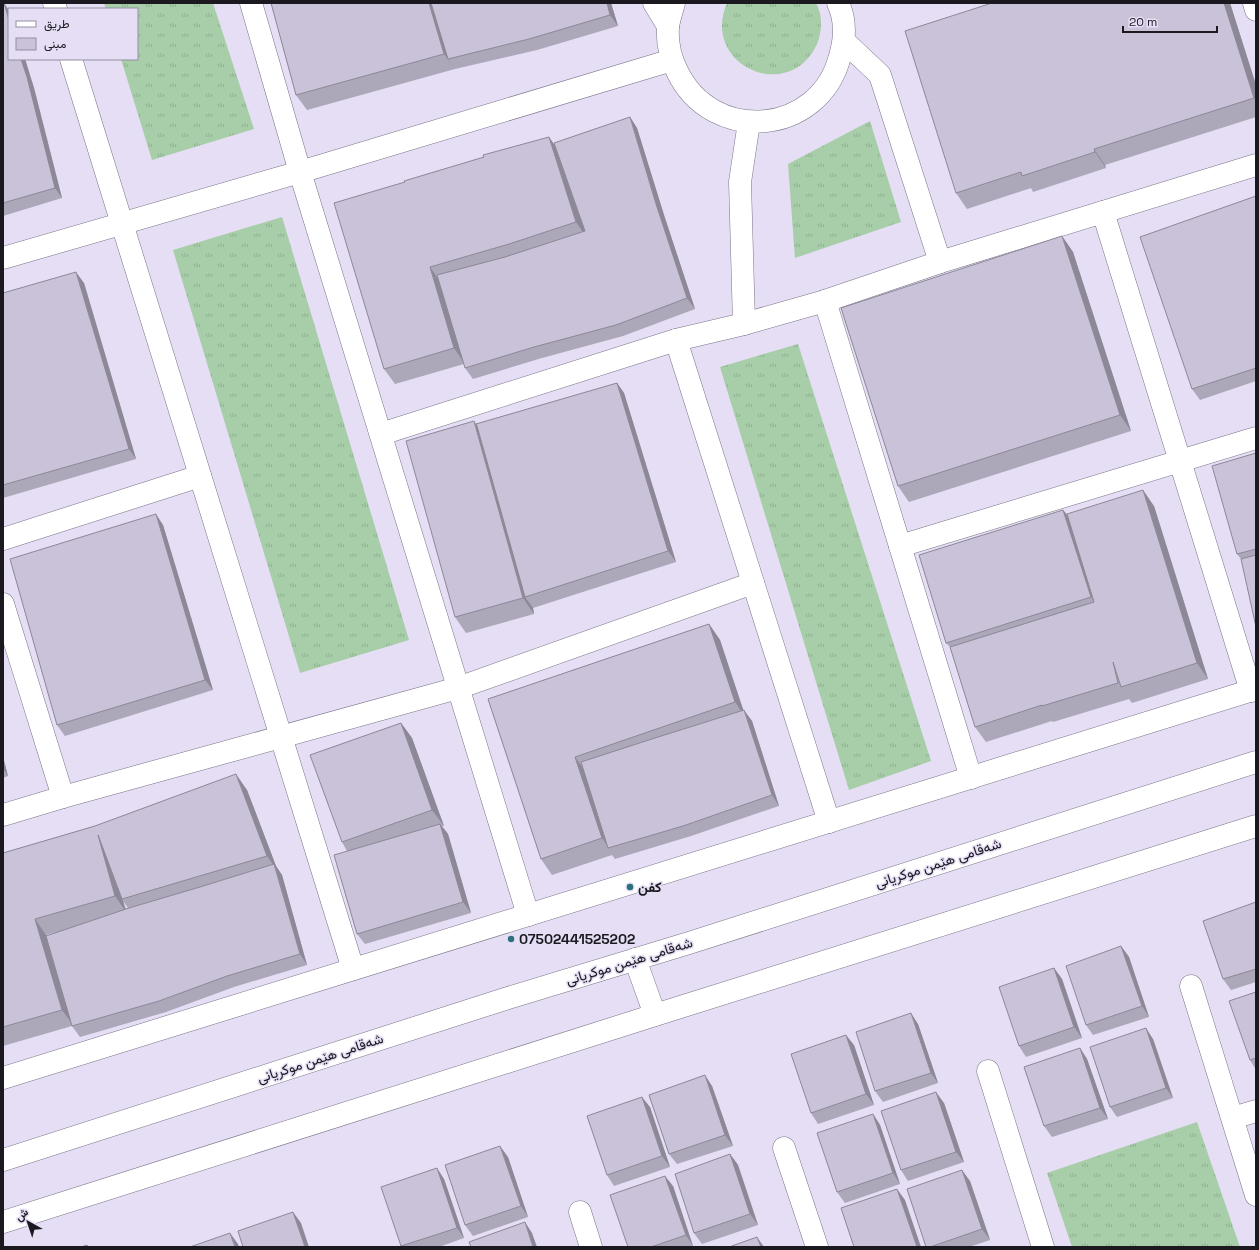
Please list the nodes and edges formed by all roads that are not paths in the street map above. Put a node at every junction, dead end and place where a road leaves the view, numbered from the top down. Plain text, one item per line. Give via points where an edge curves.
1 (251, 3) edge
2 (654, 3) edge
3 (674, 3) edge
4 (1254, 3) edge
5 (844, 4) edge
6 (1256, 10) edge
7 (668, 26) junction
8 (844, 41) junction
9 (71, 60) edge
10 (672, 60) junction
11 (749, 122) junction
12 (1256, 165) edge
13 (300, 172) junction
14 (1103, 212) junction
15 (121, 224) junction
16 (3, 258) edge
17 (940, 262) junction
18 (825, 301) junction
19 (744, 324) junction
20 (676, 340) junction
21 (381, 434) junction
22 (1256, 438) edge
23 (1180, 461) junction
24 (200, 476) junction
25 (3, 539) edge
26 (900, 546) junction
27 (753, 583) junction
28 (3, 604) edge
29 (458, 688) junction
30 (1253, 690) edge
31 (280, 737) junction
32 (1256, 762) edge
33 (971, 778) junction
34 (63, 797) junction
35 (3, 815) edge
36 (829, 822) junction
37 (1256, 826) edge
38 (528, 915) junction
39 (635, 959) junction
40 (352, 969) junction
41 (1191, 986) dead end
42 (655, 1015) junction
43 (988, 1071) dead end
44 (3, 1078) edge
45 (1256, 1111) edge
46 (1232, 1118) junction
47 (784, 1148) dead end
48 (3, 1160) edge
49 (1256, 1195) edge
50 (580, 1212) dead end
51 (3, 1222) edge
52 (591, 1247) edge
53 (817, 1247) edge
54 (1043, 1247) edge

1 - 13 street
2 - 7 street
3 - 7 street
4 - 6 street
5 - 8 street
7 - 10 street via 668,44
8 - 11 street via 837,68 823,92 802,110 776,120
8 - 17 street via 880,75
9 - 15 street
10 - 11 street via 683,84 701,103 723,116
10 - 13 street
11 - 19 street via 740,182
12 - 14 street
13 - 15 street
13 - 21 street
14 - 17 street
14 - 23 street
15 - 16 street
15 - 24 street
17 - 18 street
18 - 19 street
18 - 26 street
19 - 20 street
20 - 21 street
20 - 27 street
21 - 29 street
22 - 23 street
23 - 26 street
23 - 30 street
24 - 25 street
24 - 31 street
26 - 33 street
27 - 29 street
27 - 36 street
28 - 34 street
29 - 31 street
29 - 38 street
30 - 33 street
31 - 34 street
31 - 40 street
32 - 39 street, شەقامی هێمن موکریانی
33 - 36 street
34 - 35 street
36 - 38 street
37 - 42 street
38 - 40 street
39 - 42 street
39 - 48 street, شەقامی هێمن موکریانی
40 - 44 street
41 - 46 street
42 - 51 street
43 - 54 street
45 - 46 street
46 - 49 street
47 - 53 street
50 - 52 street

